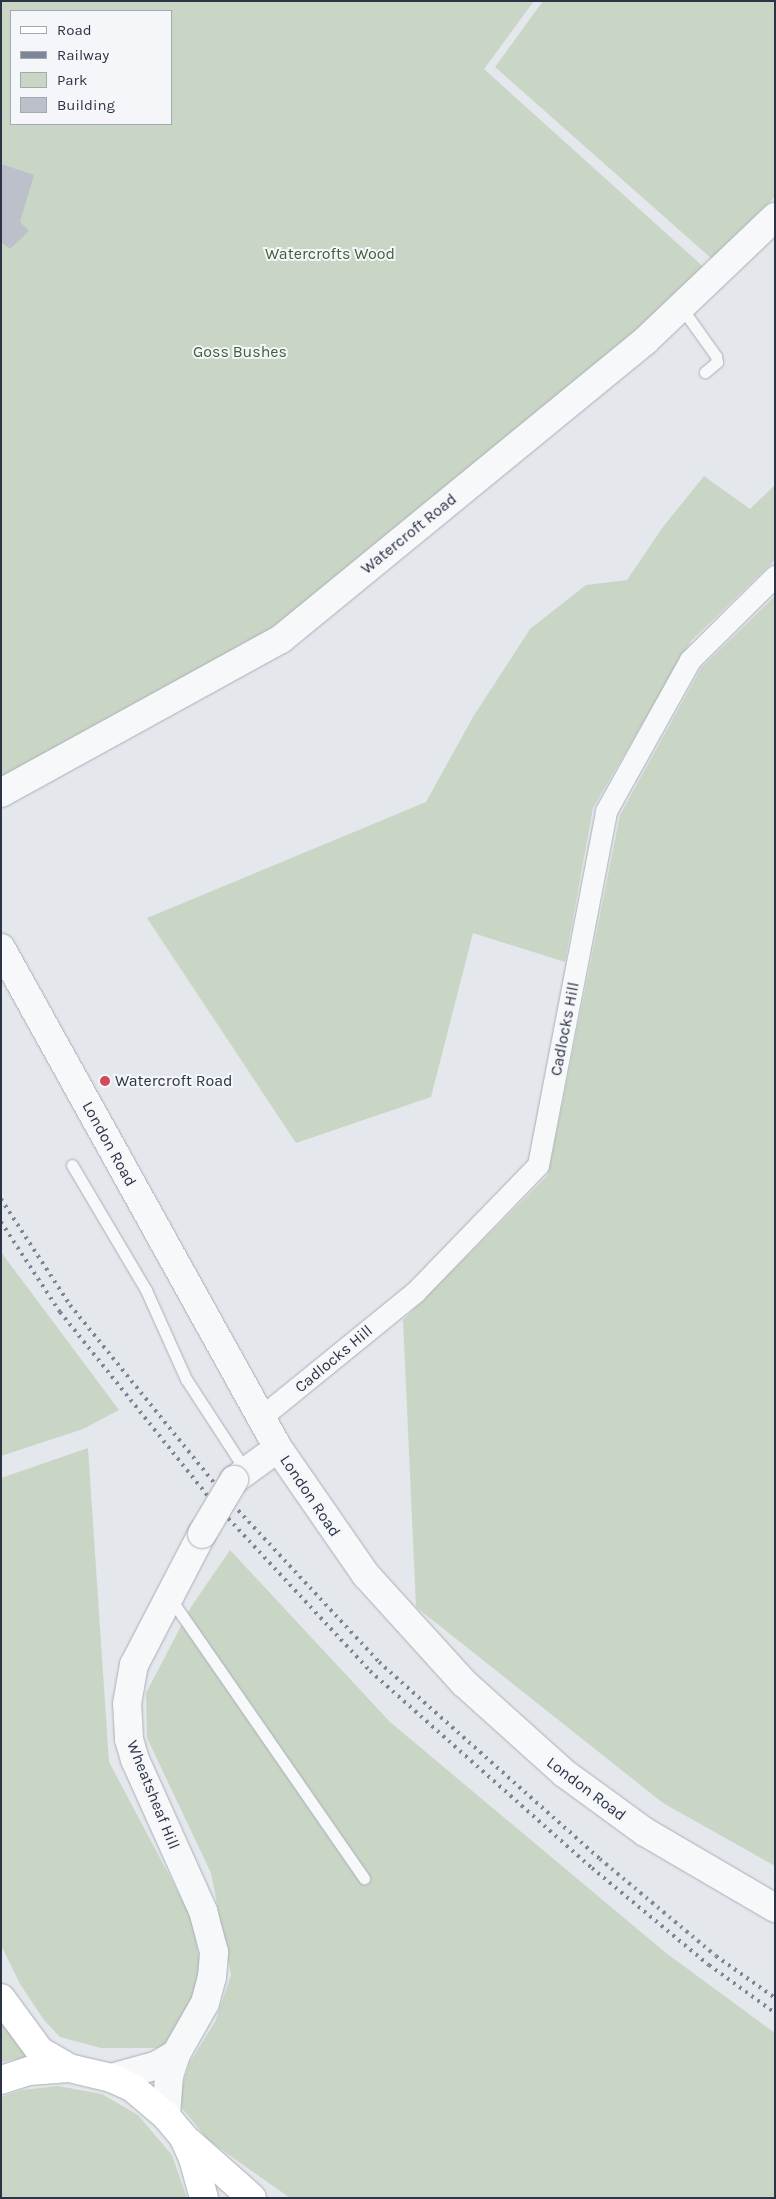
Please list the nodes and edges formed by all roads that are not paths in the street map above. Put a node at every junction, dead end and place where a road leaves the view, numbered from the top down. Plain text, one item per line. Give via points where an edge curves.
1 (775, 217) edge
2 (681, 307) junction
3 (705, 372) dead end
4 (775, 576) edge
5 (1, 793) edge
6 (1, 948) edge
7 (72, 1165) dead end
8 (260, 1418) junction
9 (278, 1448) junction
10 (240, 1475) junction
11 (169, 1597) junction
12 (364, 1878) dead end
13 (775, 1908) edge
14 (1, 1998) edge
15 (176, 2054) junction
16 (69, 2068) junction
17 (111, 2078) junction
18 (1, 2080) edge
19 (174, 2126) junction
20 (204, 2198) edge
21 (252, 2198) edge

1 - 2 street, Watercroft Road
2 - 3 lane via 716,356 717,362
2 - 5 street, Watercroft Road via 637,347 281,639
4 - 8 street, Cadlocks Hill via 690,660 606,811 538,1165 416,1291
6 - 8 street, London Road
7 - 10 lane via 146,1290 186,1379
8 - 9 street, London Road
9 - 10 street, Wheatsheaf Hill
9 - 13 street, London Road via 366,1575 441,1660 488,1707 538,1752 618,1813 701,1867
10 - 11 street, Wheatsheaf Hill, bridge via 202,1534
11 - 12 lane
11 - 15 street, Wheatsheaf Hill via 134,1665 127,1717 135,1760 204,1910 212,1940 214,1965 207,1997 194,2027
14 - 16 main road via 40,2051
15 - 17 street, Wheatsheaf Hill via 155,2066
15 - 19 street, Wheatsheaf Hill via 167,2088
16 - 17 main road
16 - 18 main road via 30,2071
17 - 19 main road via 133,2088
19 - 20 main road via 193,2158
19 - 21 main road

